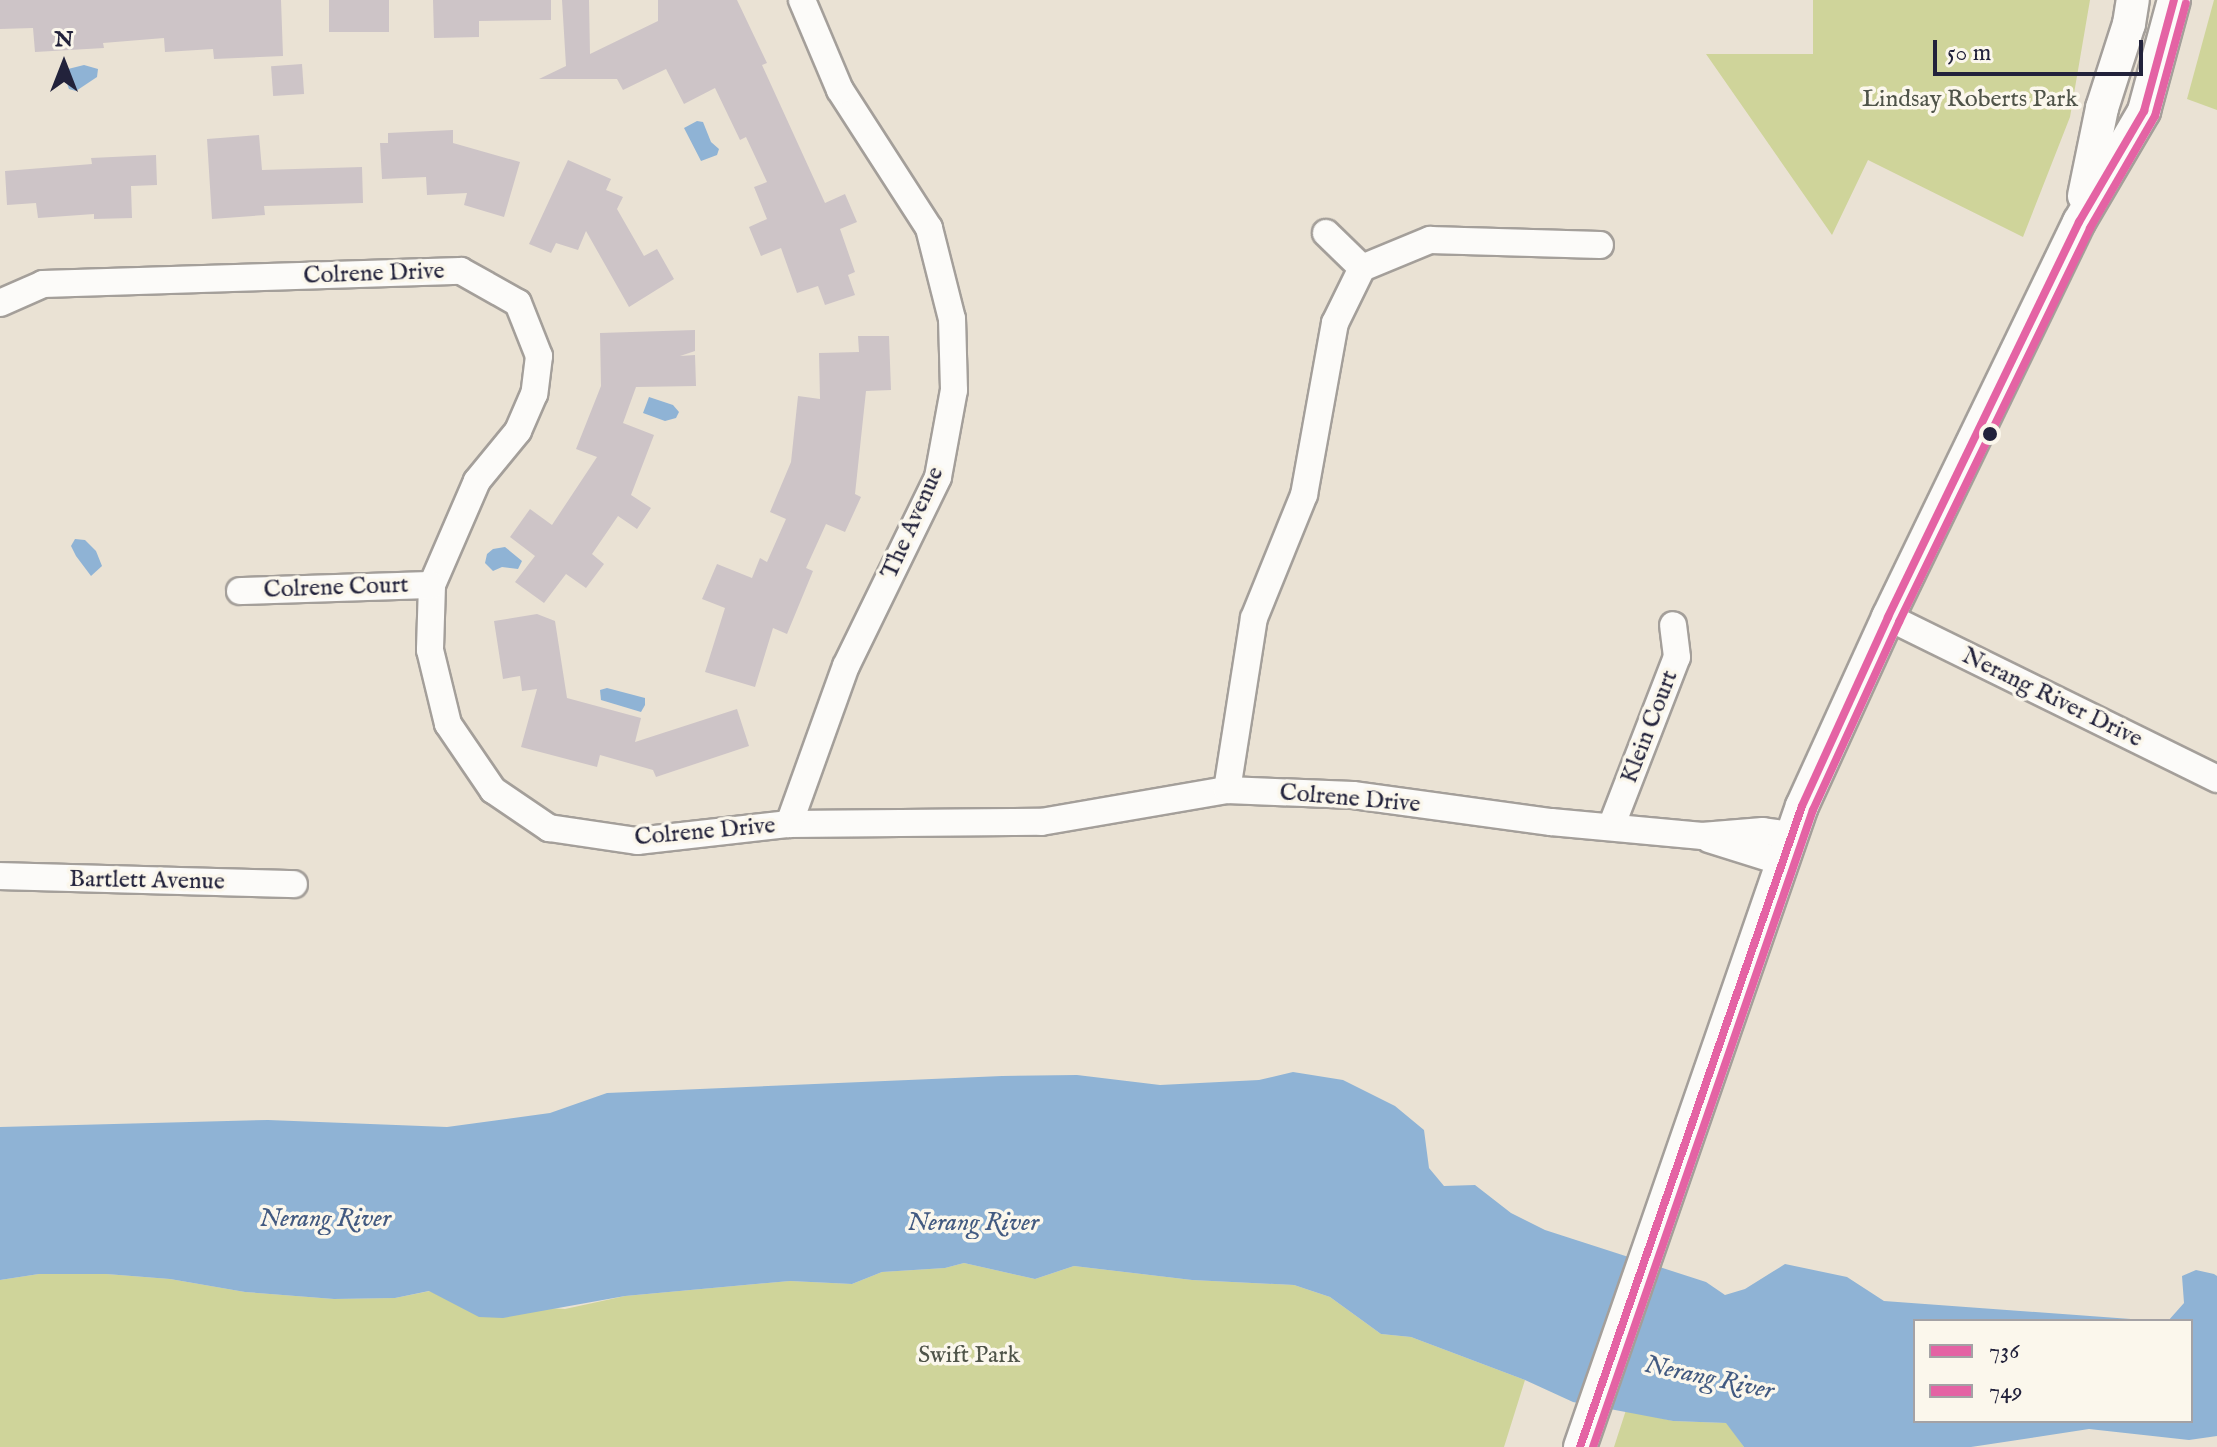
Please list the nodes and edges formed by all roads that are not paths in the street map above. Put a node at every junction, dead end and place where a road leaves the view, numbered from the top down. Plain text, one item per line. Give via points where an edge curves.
1 (802, 0) edge
2 (2133, 0) edge
3 (2174, 0) edge
4 (2079, 222) junction
5 (1326, 233) dead end
6 (1600, 245) dead end
7 (1362, 268) junction
8 (0, 303) edge
9 (432, 585) junction
10 (240, 591) dead end
11 (1888, 617) junction
12 (1673, 625) dead end
13 (2217, 779) edge
14 (1227, 790) junction
15 (789, 824) junction
16 (1611, 827) junction
17 (1787, 849) junction
18 (0, 876) edge
19 (294, 884) dead end
20 (1580, 1447) edge

1 - 15 street, The Avenue via 840,90 929,228 952,319 954,390 938,477 846,666
2 - 4 street via 2102,108
3 - 4 street via 2144,111
4 - 11 street
5 - 7 street
6 - 7 street via 1430,240
7 - 14 street via 1335,323 1304,495 1254,618
8 - 9 street, Colrene Drive via 43,284 461,271 518,303 539,356 534,394 518,431 477,481
9 - 10 street, Colrene Court
9 - 15 street, Colrene Drive via 430,650 448,724 504,798 549,828 637,841
11 - 13 street, Nerang River Drive
11 - 17 street
12 - 16 street, Klein Court via 1677,657
14 - 15 street, Colrene Drive via 1041,822
14 - 16 street, Colrene Drive via 1353,795
16 - 17 street, Colrene Drive
17 - 20 street
18 - 19 street, Bartlett Avenue

